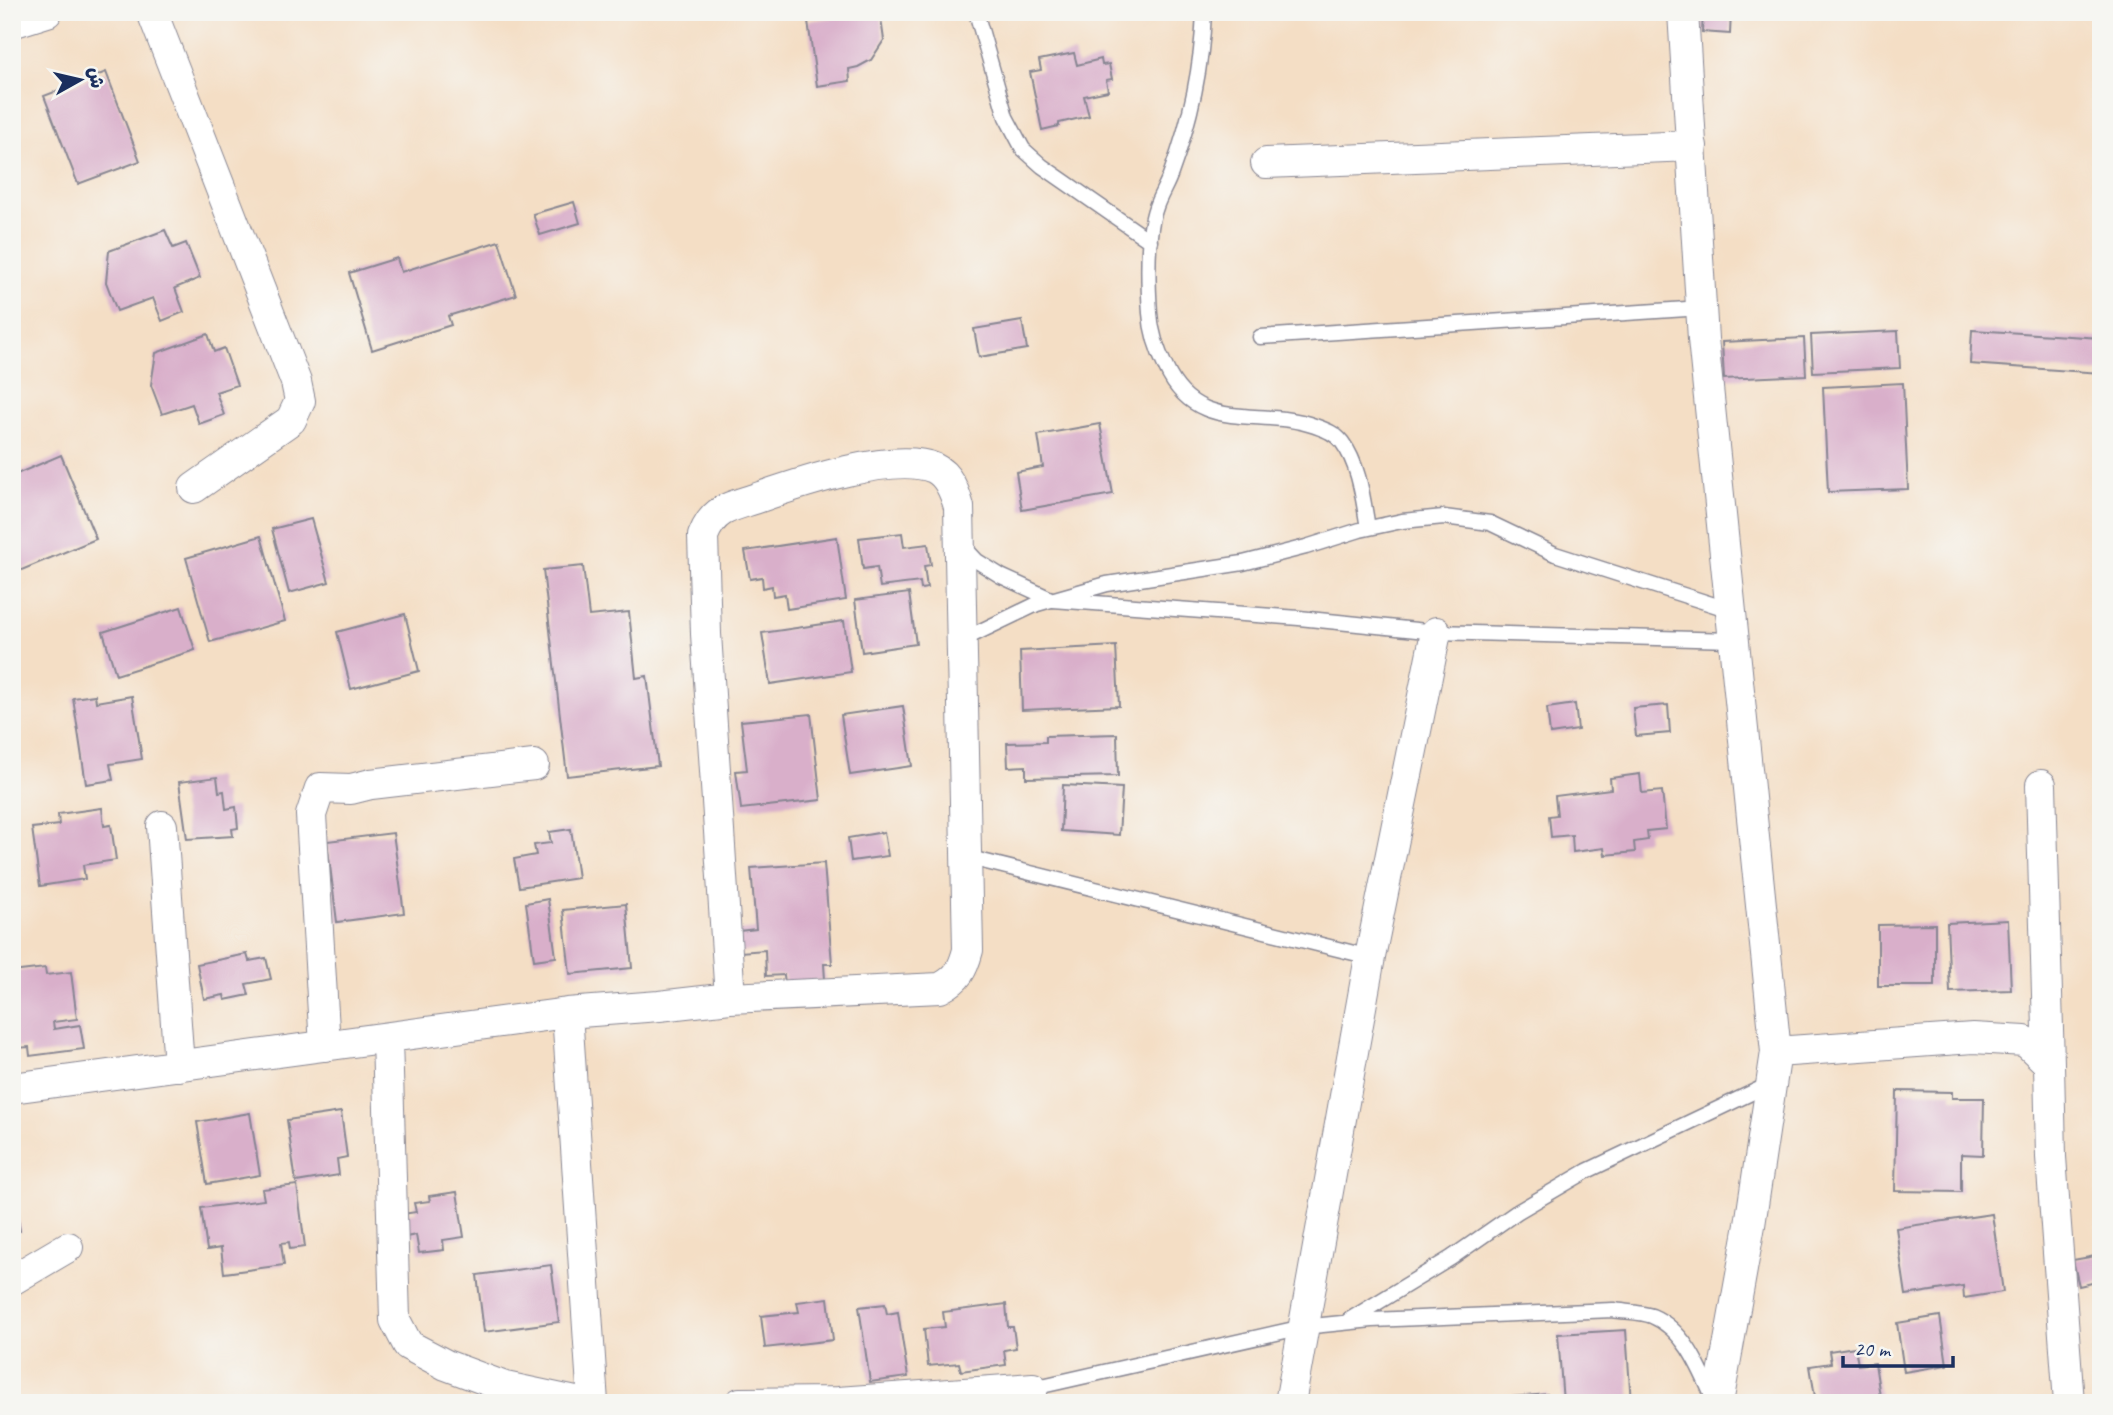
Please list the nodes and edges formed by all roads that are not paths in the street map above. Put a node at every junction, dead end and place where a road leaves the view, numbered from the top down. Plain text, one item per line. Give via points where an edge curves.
1 (47, 12) edge
2 (152, 12) edge
3 (976, 12) edge
4 (1204, 12) edge
5 (1683, 12) edge
6 (12, 23) edge
7 (1692, 146) junction
8 (1266, 163) dead end
9 (1150, 240) junction
10 (1702, 308) junction
11 (1260, 337) dead end
12 (194, 488) dead end
13 (1368, 528) junction
14 (960, 543) junction
15 (1053, 600) junction
16 (1730, 610) junction
17 (1436, 632) junction
18 (962, 640) junction
19 (1732, 640) junction
20 (534, 765) dead end
21 (2041, 785) dead end
22 (163, 826) dead end
23 (966, 857) junction
24 (1370, 957) junction
25 (730, 998) junction
26 (567, 1013) junction
27 (387, 1038) junction
28 (325, 1046) junction
29 (1776, 1052) junction
30 (2049, 1064) junction
31 (179, 1066) junction
32 (1772, 1083) junction
33 (12, 1088) edge
34 (68, 1247) dead end
35 (12, 1280) edge
36 (1346, 1322) junction
37 (1303, 1327) junction
38 (1033, 1388) joint
39 (580, 1403) edge
40 (593, 1403) edge
41 (740, 1403) edge
42 (1290, 1403) edge
43 (1717, 1403) edge
44 (2069, 1403) edge

1 - 6 street
2 - 12 street via 300,401 291,420
3 - 9 lane via 1006,117 1023,149
4 - 9 lane via 1202,56 1171,173 1155,208
5 - 7 street
7 - 8 street
7 - 10 street
9 - 13 lane via 1150,314 1159,354 1180,393 1217,414 1303,422 1331,432 1349,454
10 - 11 lane
10 - 16 street
13 - 15 lane via 1243,563 1107,584
13 - 16 lane via 1444,517 1490,523 1555,554
14 - 15 lane via 1001,576
14 - 18 street
14 - 25 street via 959,507 952,485 935,469 911,464 873,466 812,479 722,510 709,522 702,555
15 - 17 lane
15 - 18 lane
16 - 19 street
17 - 19 lane
17 - 24 street
18 - 23 street
19 - 29 street
20 - 28 street via 351,789 320,788 311,815
21 - 30 street
22 - 31 street
23 - 24 lane
23 - 25 street via 968,950 954,981 940,988
24 - 37 street
25 - 26 street
26 - 27 street
26 - 40 street
27 - 28 street
27 - 39 street via 395,1320 408,1345 505,1387
28 - 31 street
29 - 30 street via 1973,1038 2025,1041
29 - 32 street
30 - 44 street
31 - 33 street
32 - 36 lane via 1587,1171
32 - 43 street via 1751,1226
34 - 35 street
36 - 37 lane
36 - 43 lane via 1613,1310 1651,1316 1675,1332
37 - 38 lane
37 - 42 street
38 - 41 street via 838,1402

